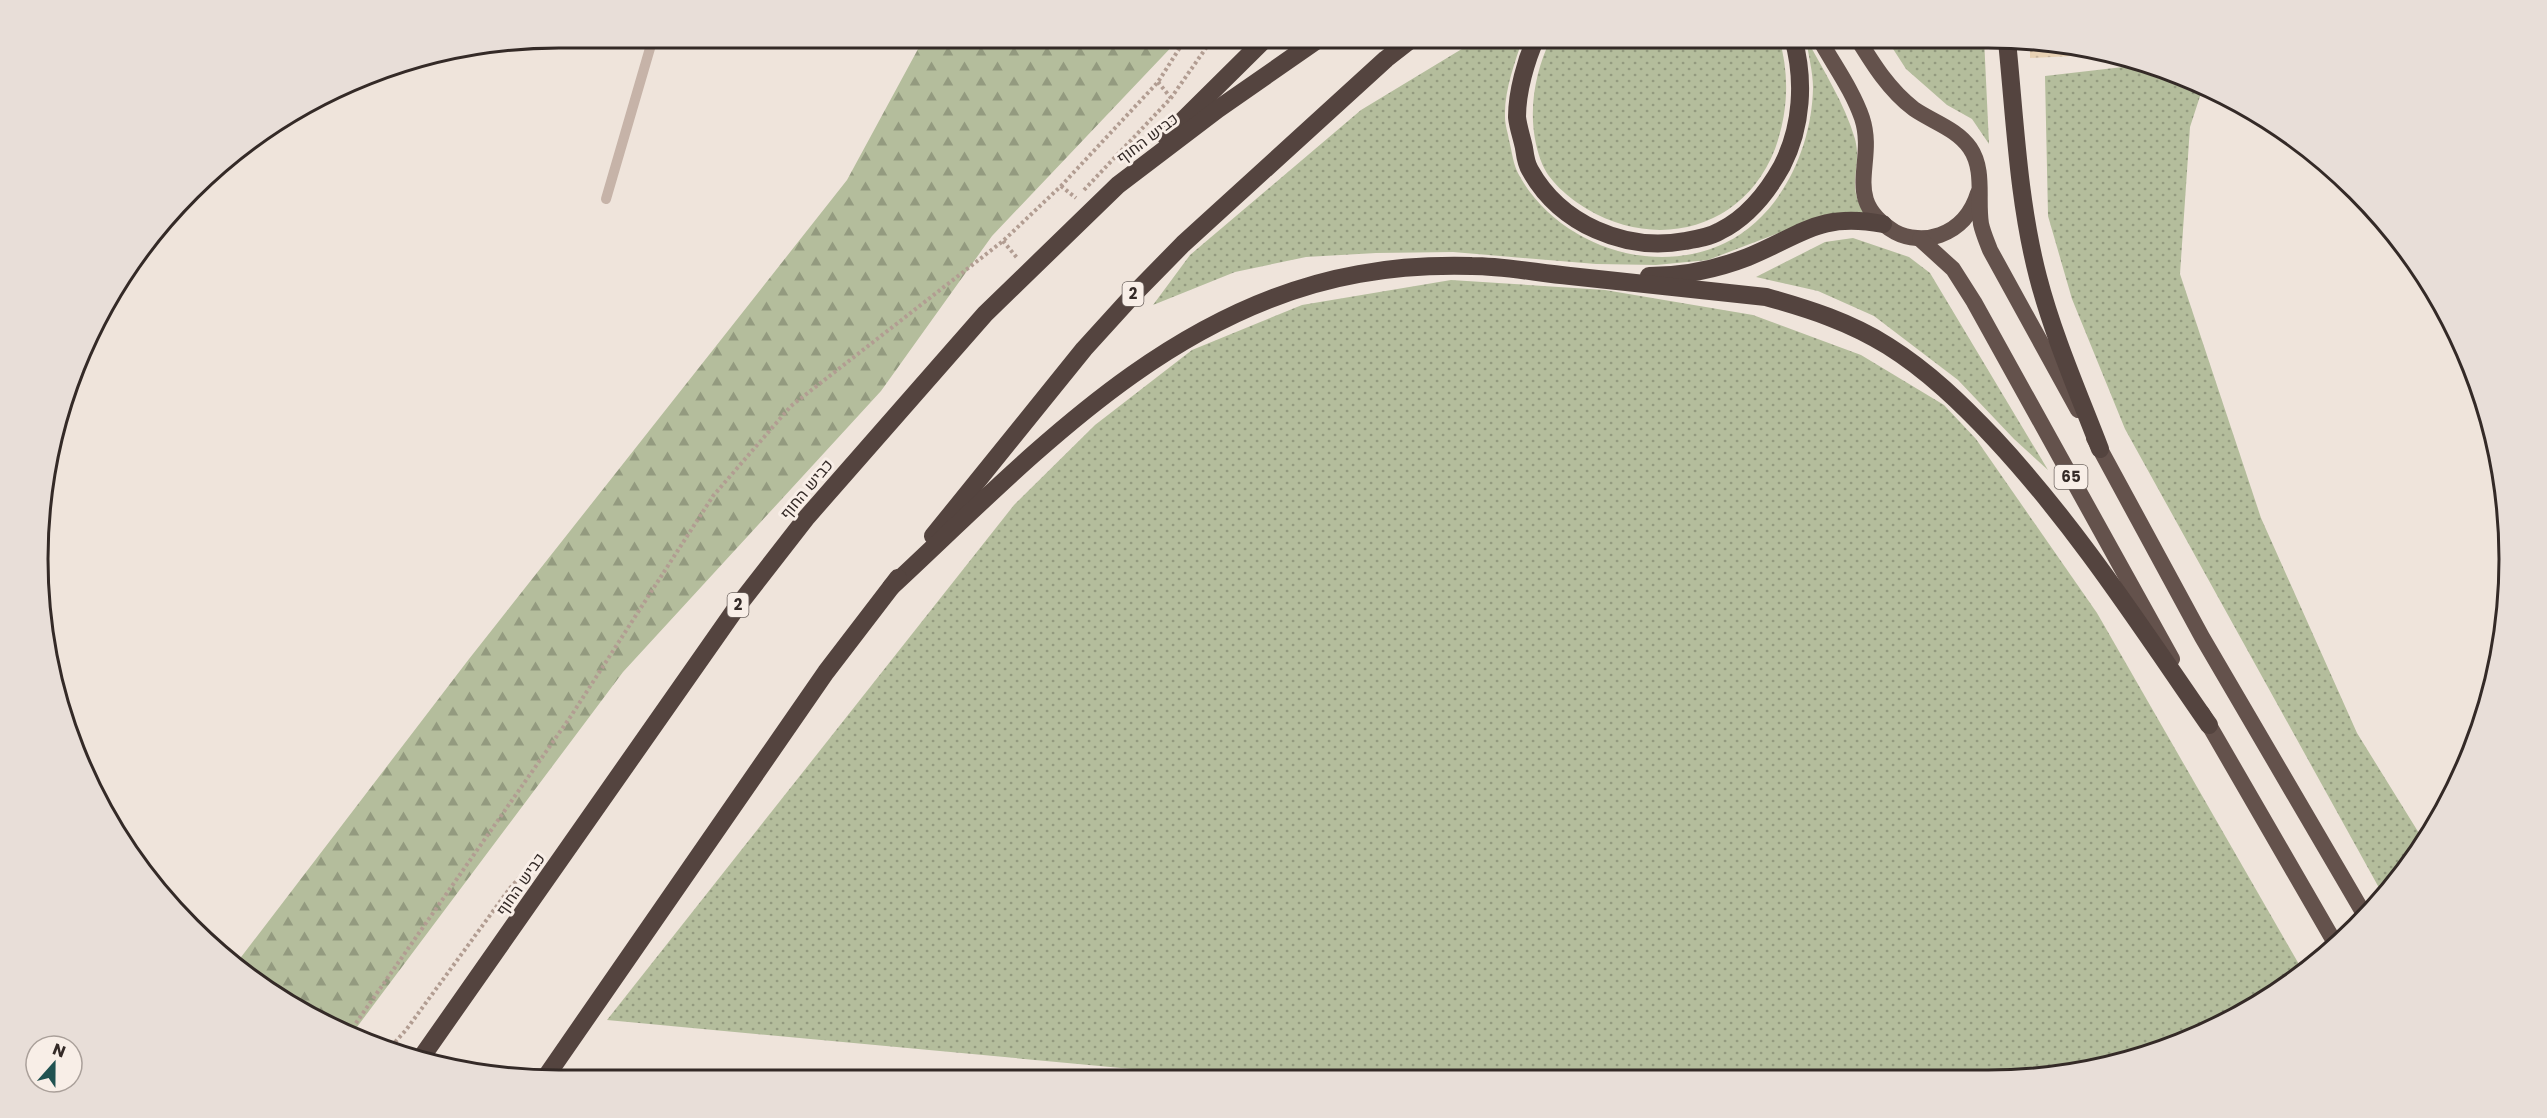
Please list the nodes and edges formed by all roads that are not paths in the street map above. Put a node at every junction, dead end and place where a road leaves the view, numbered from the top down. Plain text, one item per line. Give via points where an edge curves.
1 (649, 48) edge
2 (1256, 48) edge
3 (1306, 48) edge
4 (1400, 48) edge
5 (1532, 48) edge
6 (1795, 48) edge
7 (1825, 48) edge
8 (1863, 48) edge
9 (2008, 49) edge
10 (1118, 185) junction
11 (1979, 186) junction
12 (606, 200) dead end
13 (1882, 224) junction
14 (1920, 239) junction
15 (1566, 276) junction
16 (2100, 449) junction
17 (891, 587) junction
18 (2209, 725) junction
19 (2360, 908) edge
20 (2331, 937) edge
21 (425, 1052) edge
22 (551, 1070) edge

1 - 12 lane
2 - 10 highway
3 - 10 highway, כביש החוף / 2
4 - 17 highway, 2 via 1183,244 1134,294 1084,349
5 - 6 highway via 1517,118 1528,168 1545,193 1568,213 1612,237 1671,243 1719,232 1739,220 1774,181 1794,136 1799,111 1801,87
7 - 13 highway via 1862,119 1864,195
8 - 11 highway, 65 via 1896,93 1958,134 1971,149 1978,167
9 - 16 highway via 2024,206 2038,277
10 - 21 highway, כביש החוף / 2 via 985,314 807,517 737,607
11 - 14 highway via 1975,203 1959,223 1937,236
11 - 16 highway, 65 via 1981,224 1990,250
13 - 14 highway, 65 via 1900,235
13 - 15 highway via 1829,221 1731,263 1688,273
14 - 18 highway, 65 via 1953,269 1974,303
15 - 17 highway via 1475,266 1415,267 1307,286 1251,307 1188,338 1080,414
15 - 18 highway via 1766,297 1848,324 1887,345 1967,410 2016,462 2058,512
16 - 19 highway, 65 via 2202,637
17 - 22 highway, 2 via 826,672
18 - 20 highway, 65

